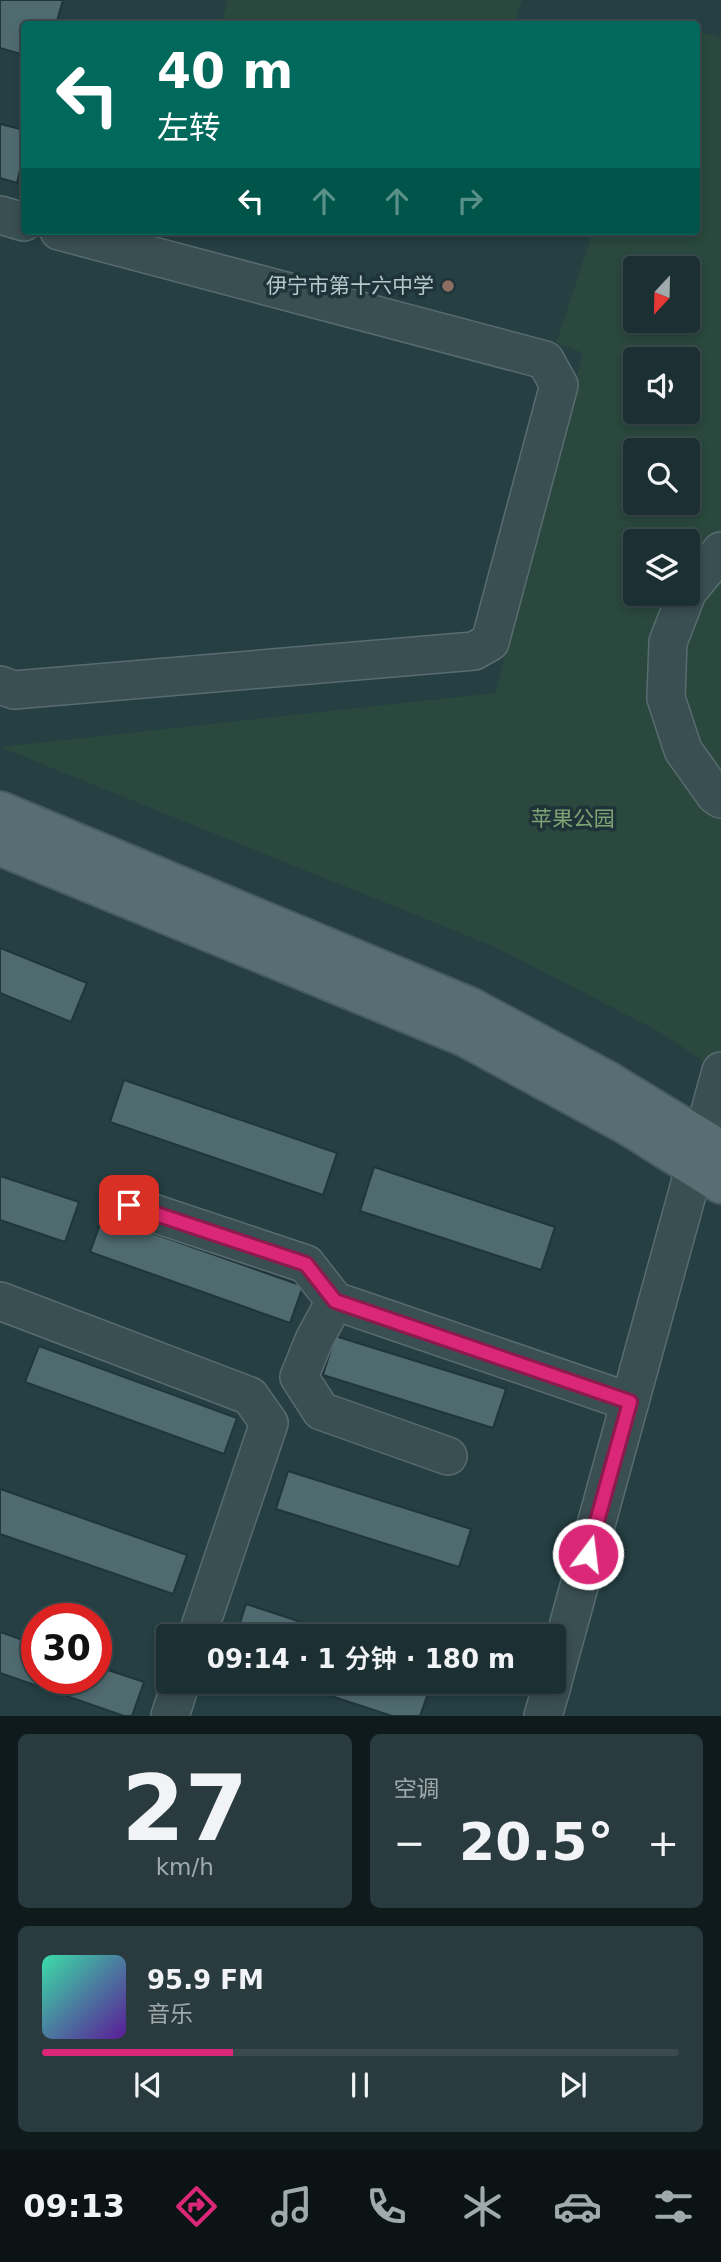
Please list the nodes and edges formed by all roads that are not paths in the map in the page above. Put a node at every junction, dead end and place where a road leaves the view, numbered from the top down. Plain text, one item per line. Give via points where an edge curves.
1 (0, 215) edge
2 (21, 221) edge
3 (74, 235) edge
4 (721, 551) edge
5 (700, 576) edge
6 (682, 606) edge
7 (0, 685) edge
8 (721, 799) edge
9 (0, 811) edge
10 (0, 846) edge
11 (721, 1071) edge
12 (710, 1160) edge
13 (129, 1205) dead end
14 (0, 1301) edge
15 (335, 1301) junction
16 (630, 1402) junction
17 (448, 1456) dead end
18 (201, 1624) edge
19 (566, 1635) edge
20 (177, 1694) edge
21 (550, 1694) edge
22 (170, 1716) edge
23 (544, 1716) edge

1 - 2 street
3 - 7 street via 545,360 559,385 490,642 474,650 390,658 14,690
4 - 5 street
6 - 8 street via 668,642 666,698 683,750
9 - 12 main road via 470,1007 606,1080
10 - 12 main road via 465,1037 627,1125
11 - 12 street
12 - 16 street
13 - 15 street via 306,1264
14 - 18 street via 250,1396 269,1423
15 - 16 street
15 - 17 street via 299,1377 321,1411
16 - 19 street
20 - 22 street
21 - 23 street

